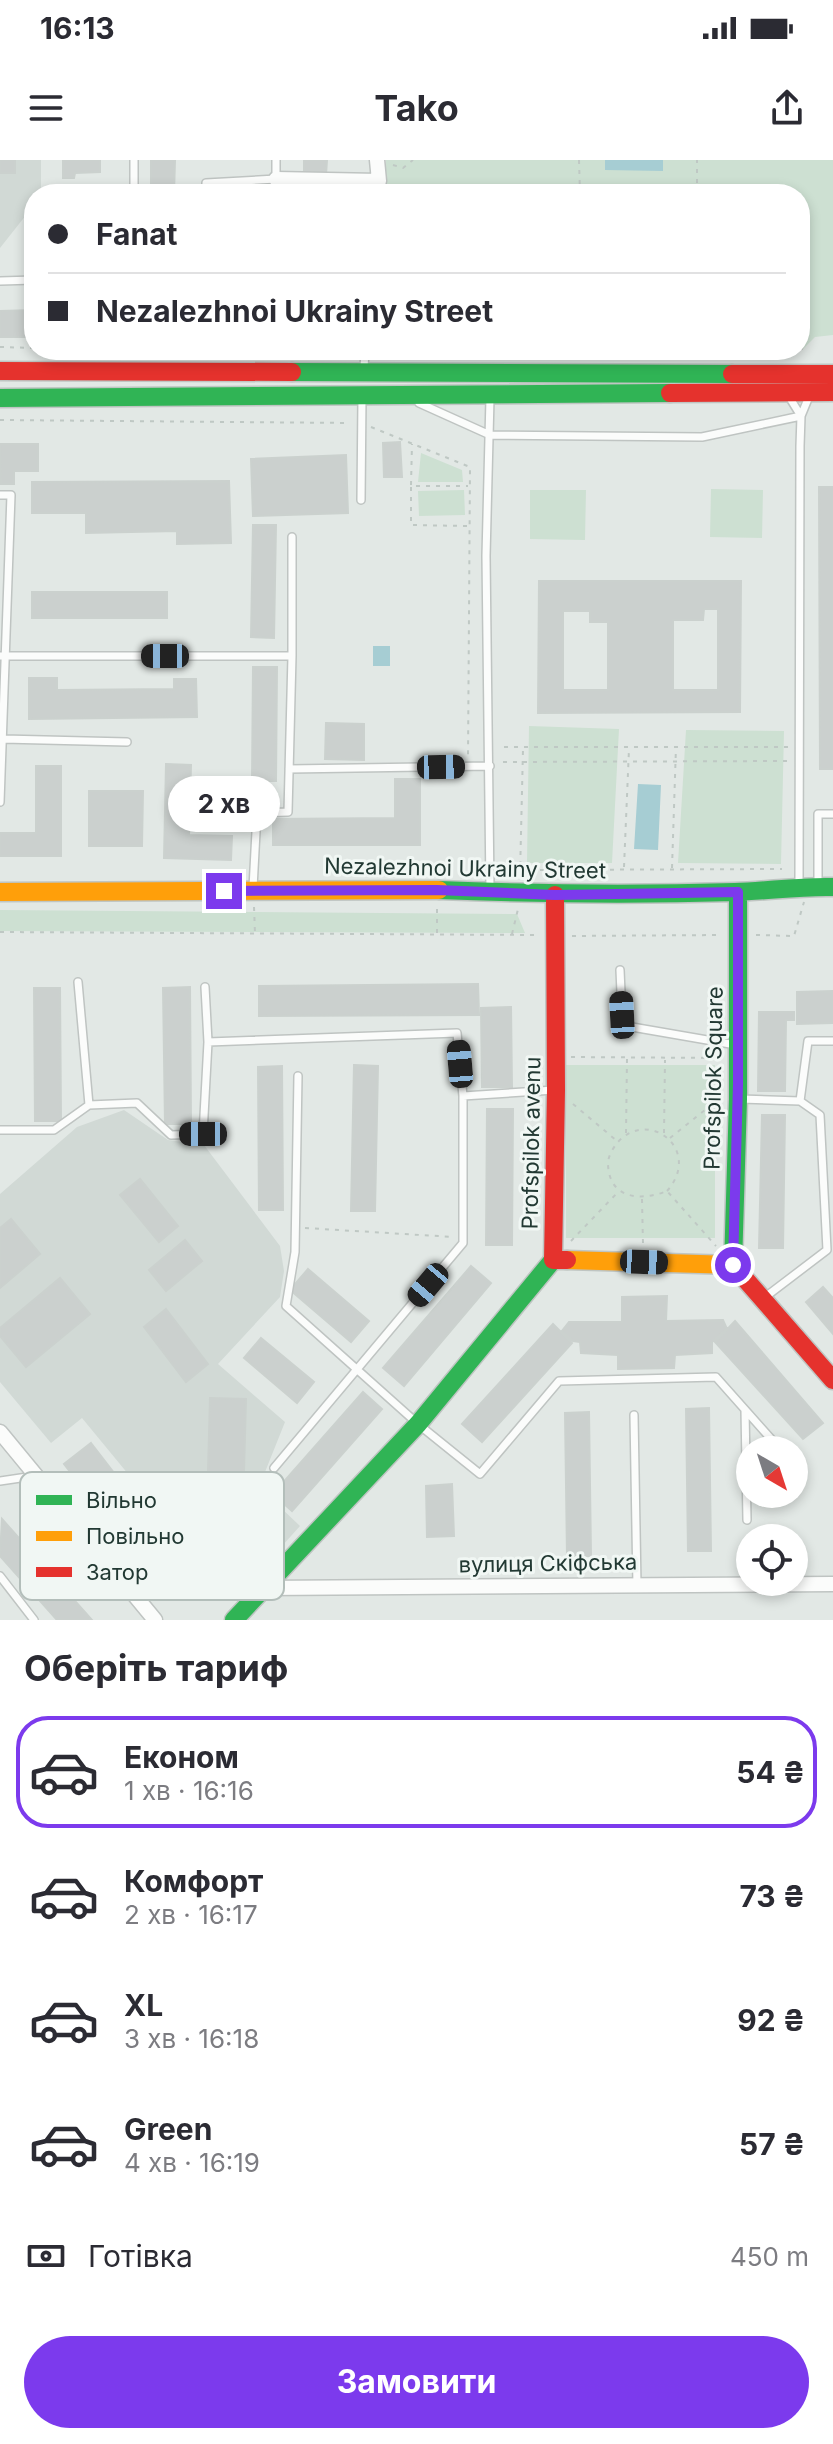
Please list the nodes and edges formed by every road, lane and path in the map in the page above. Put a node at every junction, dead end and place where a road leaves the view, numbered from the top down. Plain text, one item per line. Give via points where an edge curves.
1 (134, 160) edge
2 (276, 160) edge
3 (377, 160) edge
4 (413, 160) edge
5 (579, 160) edge
6 (697, 160) edge
7 (276, 179) junction
8 (134, 184) edge
9 (206, 184) edge
10 (340, 184) edge
11 (379, 184) edge
12 (580, 184) edge
13 (697, 184) edge
14 (24, 280) edge
15 (0, 281) edge
16 (0, 347) edge
17 (24, 348) edge
18 (365, 360) edge
19 (0, 371) edge
20 (364, 371) junction
21 (491, 371) junction
22 (754, 374) junction
23 (833, 374) edge
24 (811, 392) junction
25 (833, 392) edge
26 (400, 394) junction
27 (787, 394) junction
28 (362, 395) junction
29 (490, 395) junction
30 (0, 398) edge
31 (801, 416) junction
32 (0, 420) edge
33 (362, 423) junction
34 (490, 435) junction
35 (412, 444) junction
36 (411, 486) junction
37 (470, 486) junction
38 (0, 495) edge
39 (361, 500) dead end
40 (469, 526) junction
41 (292, 537) dead end
42 (3, 656) edge
43 (292, 656) junction
44 (3, 739) junction
45 (127, 742) dead end
46 (504, 747) dead end
47 (523, 747) junction
48 (629, 747) junction
49 (676, 747) junction
50 (788, 747) dead end
51 (629, 761) junction
52 (675, 761) junction
53 (787, 761) dead end
54 (503, 762) dead end
55 (522, 762) junction
56 (468, 766) junction
57 (490, 766) junction
58 (289, 769) junction
59 (0, 802) edge
60 (833, 814) edge
61 (624, 868) junction
62 (672, 869) junction
63 (782, 869) dead end
64 (520, 870) junction
65 (799, 886) junction
66 (826, 887) edge
67 (437, 890) junction
68 (253, 891) junction
69 (490, 891) junction
70 (0, 892) edge
71 (738, 892) junction
72 (519, 894) junction
73 (555, 895) junction
74 (0, 932) edge
75 (255, 934) junction
76 (437, 934) junction
77 (512, 935) junction
78 (738, 935) junction
79 (555, 936) junction
80 (794, 936) dead end
81 (620, 970) dead end
82 (78, 982) dead end
83 (205, 987) dead end
84 (833, 1041) edge
85 (208, 1042) junction
86 (738, 1051) junction
87 (556, 1057) junction
88 (627, 1058) junction
89 (665, 1058) junction
90 (298, 1076) dead end
91 (556, 1090) junction
92 (738, 1092) junction
93 (463, 1096) junction
94 (800, 1101) junction
95 (89, 1105) junction
96 (0, 1130) edge
97 (626, 1133) junction
98 (664, 1134) junction
99 (669, 1139) junction
100 (618, 1142) junction
101 (620, 1190) junction
102 (667, 1191) junction
103 (642, 1198) junction
104 (295, 1228) junction
105 (463, 1238) junction
106 (572, 1240) dead end
107 (830, 1248) edge
108 (553, 1260) junction
109 (644, 1262) junction
110 (733, 1265) junction
111 (764, 1298) junction
112 (356, 1370) junction
113 (833, 1380) edge
114 (745, 1410) junction
115 (634, 1415) dead end
116 (418, 1424) junction
117 (0, 1432) edge
118 (768, 1436) edge
119 (274, 1468) dead end
120 (33, 1472) edge
121 (20, 1478) edge
122 (0, 1481) edge
123 (747, 1520) dead end
124 (284, 1567) edge
125 (0, 1576) edge
126 (833, 1584) edge
127 (637, 1586) junction
128 (284, 1588) edge
129 (138, 1600) edge
130 (253, 1600) edge
131 (34, 1620) edge
132 (155, 1620) edge
133 (234, 1620) edge

1 - 8 lane
2 - 7 lane
3 - 4 path via 403,168
3 - 11 street
5 - 12 path
6 - 13 path
7 - 9 lane
7 - 10 street
14 - 15 lane
16 - 17 path
18 - 20 lane
19 - 20 street
20 - 21 street
20 - 28 street
21 - 22 street
21 - 29 lane
22 - 23 street
22 - 27 street
24 - 25 street
24 - 27 street
24 - 31 lane
26 - 28 street
26 - 29 street
26 - 34 lane
27 - 29 street
27 - 31 lane
28 - 30 street
28 - 33 lane
29 - 34 lane
31 - 34 lane via 702,437
31 - 65 lane
32 - 33 path
33 - 35 path
33 - 39 lane
34 - 57 lane
35 - 36 path
35 - 37 path via 470,467
36 - 37 path
36 - 40 path via 411,525
37 - 40 path
38 - 42 lane via 11,495
40 - 56 path
41 - 43 lane
42 - 43 lane
42 - 44 lane
43 - 58 lane
44 - 45 lane
44 - 59 lane
46 - 47 path
47 - 48 path
47 - 55 path
48 - 49 path
48 - 51 path
49 - 50 path
49 - 52 path
51 - 52 path
51 - 55 path
51 - 61 path
52 - 53 path
52 - 62 path
54 - 55 path
55 - 64 path
56 - 57 lane
56 - 58 lane
57 - 69 lane
58 - 68 lane via 288,812 257,813
60 - 66 lane via 818,814
61 - 62 path
61 - 64 path
62 - 63 path
64 - 72 path
65 - 66 street, Nezalezhnoi Ukrainy Street
65 - 71 street, Nezalezhnoi Ukrainy Street
67 - 68 street, Nezalezhnoi Ukrainy Street
67 - 69 street, Nezalezhnoi Ukrainy Street
67 - 76 path
68 - 70 street, Nezalezhnoi Ukrainy Street
68 - 75 path
69 - 72 street, Nezalezhnoi Ukrainy Street
71 - 73 street, Nezalezhnoi Ukrainy Street
71 - 78 street, Profspilok Square
72 - 73 street, Nezalezhnoi Ukrainy Street
72 - 77 path
73 - 79 street, Profspilok avenu
74 - 75 path
75 - 76 path
76 - 77 path
77 - 79 path
78 - 79 path
78 - 80 path
78 - 86 street, Profspilok Square
79 - 87 street, Profspilok avenu
81 - 86 lane via 622,1015 632,1027
82 - 95 lane
83 - 85 lane
84 - 94 lane via 808,1041
85 - 93 lane via 457,1033
85 - 95 lane via 203,1134 171,1135 137,1103
86 - 89 path
86 - 92 street, Profspilok Square
87 - 88 path
87 - 91 street, Profspilok avenu
88 - 89 path
88 - 97 path
89 - 98 path
90 - 104 lane
91 - 93 lane
91 - 100 path
91 - 108 street, Profspilok avenu
92 - 94 lane
92 - 99 path
92 - 110 street, Profspilok Square
93 - 105 lane
94 - 107 lane via 820,1115
95 - 96 lane via 54,1130
97 - 98 path
97 - 100 path
98 - 99 path
99 - 102 path via 676,1145 680,1169
100 - 101 path via 608,1161 610,1177
101 - 103 path
101 - 106 path
102 - 103 path
102 - 110 path
103 - 109 path
104 - 105 path
104 - 112 lane via 286,1306
105 - 112 lane
107 - 111 lane
108 - 109 street, Profspilok avenu
108 - 116 street
109 - 110 street, Profspilok avenu
110 - 111 street
111 - 113 street
112 - 116 lane
112 - 119 lane
114 - 116 lane via 716,1377 559,1381 480,1474
114 - 118 lane
114 - 123 lane
115 - 127 lane
116 - 124 street
117 - 120 street
121 - 122 lane
125 - 131 lane
126 - 127 street, вулиця Скіфська
127 - 128 street, вулиця Скіфська
129 - 132 street
130 - 133 street

